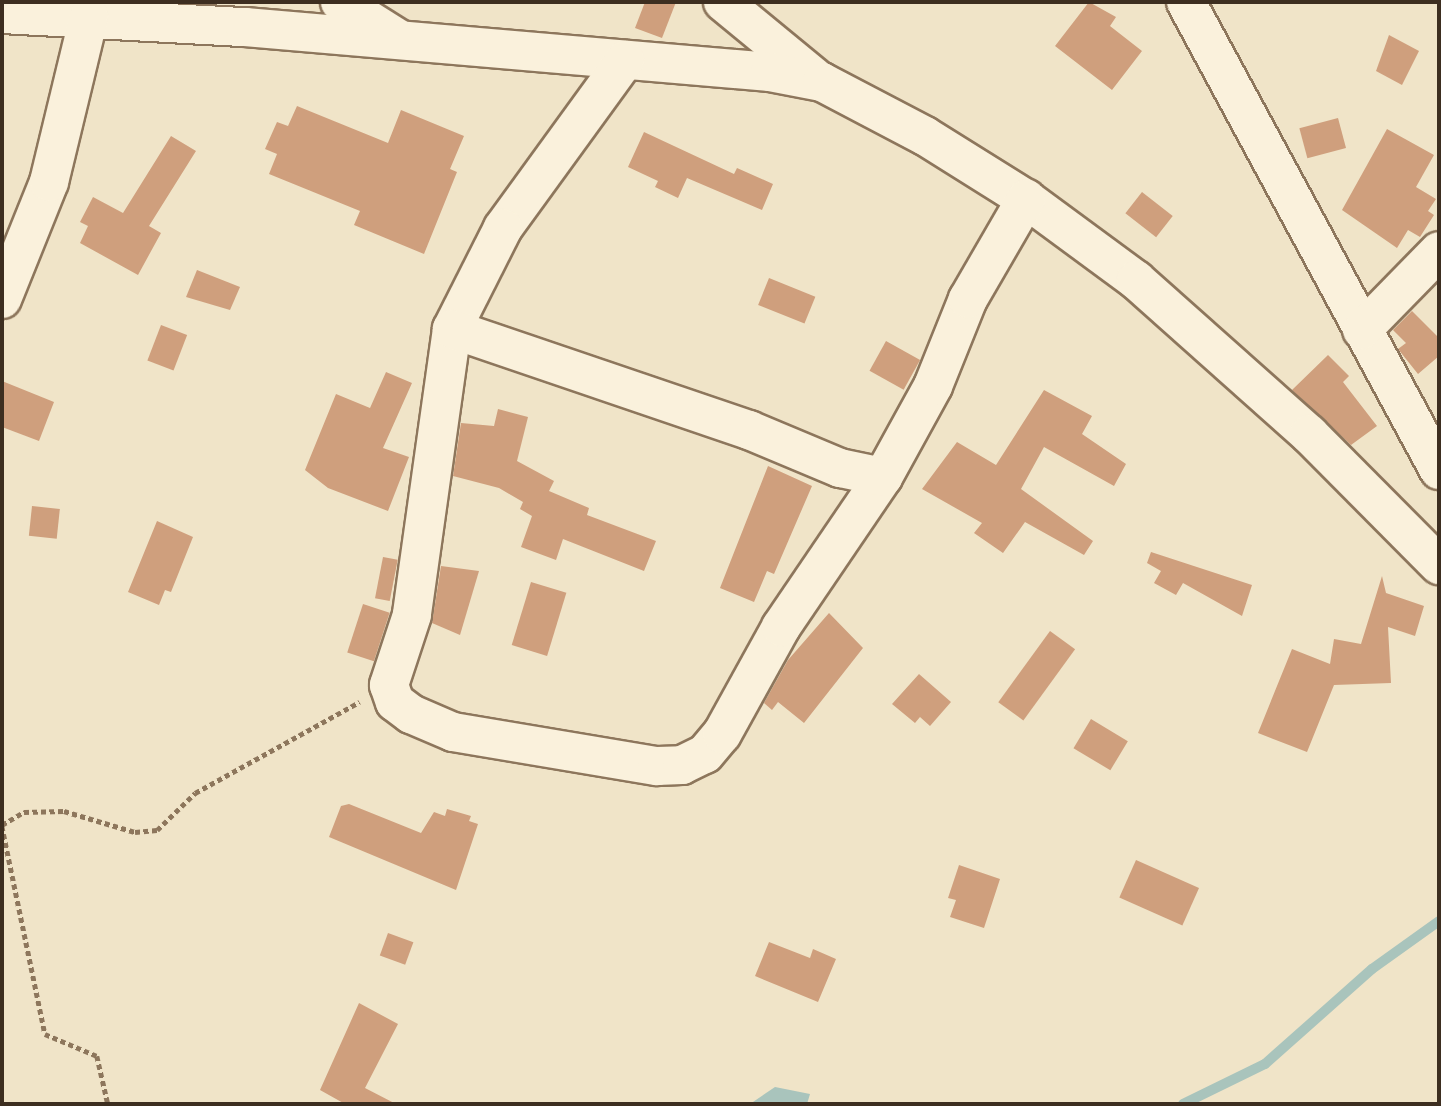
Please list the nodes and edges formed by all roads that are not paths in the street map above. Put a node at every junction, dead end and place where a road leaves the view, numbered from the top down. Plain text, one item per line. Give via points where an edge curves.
1 (340, 2) edge
2 (723, 2) edge
3 (1186, 2) edge
4 (2, 14) edge
5 (89, 17) junction
6 (404, 42) junction
7 (625, 60) junction
8 (822, 82) junction
9 (1026, 199) junction
10 (1439, 251) edge
11 (2, 299) edge
12 (452, 330) junction
13 (1362, 330) junction
14 (1439, 470) edge
15 (883, 477) junction
16 (1439, 565) edge

1 - 6 street
2 - 8 street
3 - 13 street
4 - 5 street
5 - 6 street
5 - 11 street via 49,181
6 - 7 street
7 - 8 street via 770,72
7 - 12 street via 503,228
8 - 9 street via 925,136
9 - 15 street via 968,299 933,386
9 - 16 street via 1136,281 1309,434
10 - 13 street
12 - 15 street via 748,430 840,468
12 - 15 street via 412,615 389,685 395,702 411,714 453,732 657,766 682,765 705,754 722,734 781,627
13 - 14 street

